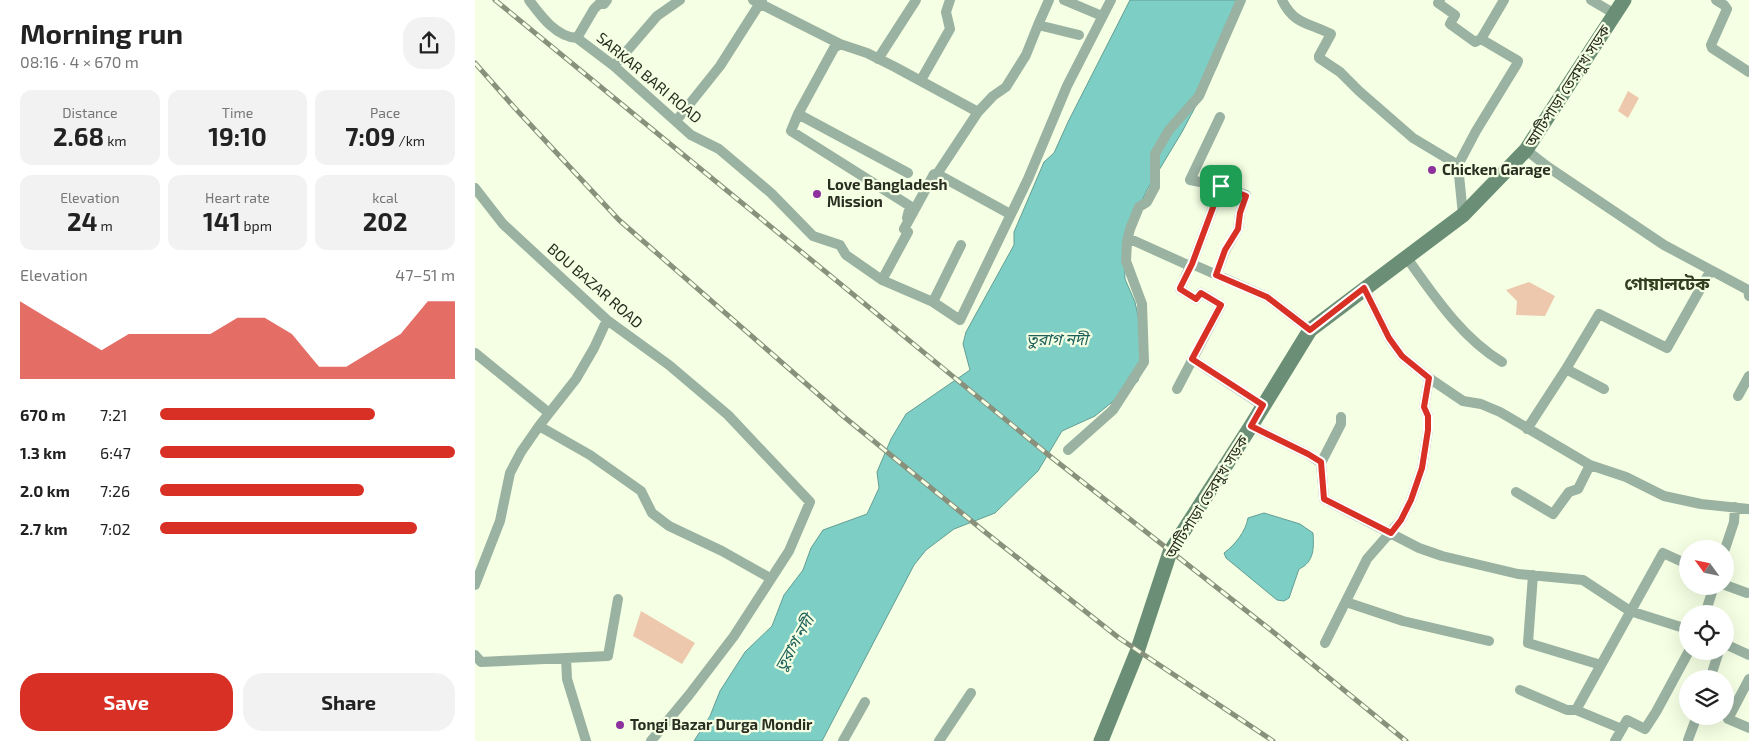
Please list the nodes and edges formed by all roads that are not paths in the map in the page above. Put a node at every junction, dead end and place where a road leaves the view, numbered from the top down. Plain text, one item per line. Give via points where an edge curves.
1 (529, 0) edge
2 (607, 0) edge
3 (680, 0) edge
4 (916, 0) edge
5 (950, 0) edge
6 (1049, 0) edge
7 (1064, 0) edge
8 (1111, 0) edge
9 (1241, 0) edge
10 (1282, 0) edge
11 (1440, 0) edge
12 (1504, 0) edge
13 (1591, 0) edge
14 (1624, 0) edge
15 (1716, 0) edge
16 (758, 1) edge
17 (1615, 14) junction
18 (1102, 16) junction
19 (1038, 25) junction
20 (1079, 35) dead end
21 (577, 38) junction
22 (1481, 39) junction
23 (840, 44) junction
24 (878, 59) junction
25 (614, 66) junction
26 (1749, 72) edge
27 (921, 80) junction
28 (977, 112) junction
29 (798, 114) junction
30 (1220, 117) dead end
31 (676, 120) junction
32 (1525, 150) junction
33 (1459, 165) junction
34 (908, 173) dead end
35 (937, 174) junction
36 (1221, 186) junction
37 (475, 188) edge
38 (1010, 214) junction
39 (1463, 215) junction
40 (904, 228) junction
41 (1128, 238) junction
42 (961, 245) dead end
43 (1407, 258) junction
44 (1191, 265) junction
45 (1711, 270) junction
46 (1216, 275) junction
47 (882, 280) junction
48 (1364, 288) junction
49 (1749, 291) edge
50 (933, 302) junction
51 (607, 320) junction
52 (1310, 330) junction
53 (475, 353) edge
54 (1192, 359) junction
55 (1502, 362) dead end
56 (1566, 368) junction
57 (1749, 376) edge
58 (1429, 378) junction
59 (1177, 389) dead end
60 (1604, 389) dead end
61 (1737, 396) dead end
62 (1263, 405) junction
63 (549, 413) junction
64 (1341, 417) dead end
65 (539, 426) junction
66 (1251, 426) junction
67 (1527, 429) junction
68 (1068, 450) dead end
69 (1321, 462) junction
70 (1589, 466) junction
71 (1516, 492) dead end
72 (1735, 507) junction
73 (1749, 509) edge
74 (1391, 533) junction
75 (1728, 540) edge
76 (1679, 560) edge
77 (1533, 575) junction
78 (771, 578) junction
79 (475, 585) edge
80 (1734, 588) edge
81 (1747, 593) dead end
82 (618, 599) dead end
83 (1346, 602) junction
84 (1630, 611) junction
85 (1679, 626) edge
86 (1489, 641) dead end
87 (1325, 643) dead end
88 (1734, 648) edge
89 (1749, 654) edge
90 (475, 655) edge
91 (566, 658) junction
92 (1684, 660) edge
93 (1601, 665) junction
94 (1749, 679) edge
95 (1520, 690) dead end
96 (971, 693) dead end
97 (865, 702) dead end
98 (1576, 710) junction
99 (1694, 725) edge
100 (1749, 728) edge
101 (1622, 729) junction
102 (1689, 740) edge
103 (586, 741) edge
104 (651, 741) edge
105 (843, 741) edge
106 (939, 741) edge
107 (1101, 741) edge
108 (1615, 741) edge

1 - 21 street via 544,19 567,38
2 - 21 street, SARKAR BARI ROAD via 594,9
3 - 25 street via 657,16
4 - 24 street
5 - 27 street via 946,12 950,29
6 - 19 street
7 - 18 street
8 - 18 street
9 - 41 street via 1199,96 1169,130 1155,154 1155,187 1147,202 1139,207
10 - 33 street via 1295,19 1331,34 1319,58 1340,72 1413,138
11 - 22 street via 1438,3 1455,15 1451,24 1475,42
12 - 22 street
13 - 17 street
14 - 17 main road, আটিপাড়া তেরমুখ সড়ক
15 - 26 street via 1727,9 1711,46
16 - 23 street
16 - 31 street via 720,66
17 - 32 main road, আটিপাড়া তেরমুখ সড়ক
18 - 38 street
19 - 20 street
19 - 28 street via 1026,55 1007,87
21 - 25 street, SARKAR BARI ROAD
22 - 33 street via 1518,62
23 - 24 street
23 - 29 street via 834,48
24 - 27 street
25 - 31 street, SARKAR BARI ROAD
27 - 28 street
28 - 35 street
29 - 34 street
29 - 40 street via 791,131 910,206
30 - 36 street via 1190,180
31 - 47 street, SARKAR BARI ROAD via 691,135 719,149 771,193 813,236 840,245 846,255
32 - 39 main road, আটিপাড়া তেরমুখ সড়ক
32 - 45 street via 1664,245
33 - 39 street
35 - 38 street
35 - 40 street via 934,174
36 - 44 street
36 - 46 street via 1246,196 1238,229 1225,250
37 - 51 street, BOU BAZAR ROAD via 503,224
38 - 50 street, SARKAR BARI ROAD via 960,320
39 - 43 main road, আটিপাড়া তেরমুখ সড়ক
40 - 47 street via 908,232
41 - 44 street
41 - 68 street via 1126,262 1142,304 1145,362 1113,410
42 - 50 street
43 - 48 main road, আটিপাড়া তেরমুখ সড়ক
43 - 55 street via 1471,338
44 - 46 street
44 - 54 street via 1180,289 1196,299 1201,293 1221,305
45 - 49 street
45 - 56 street via 1667,348 1599,314
46 - 52 street via 1267,297
47 - 50 street, SARKAR BARI ROAD
48 - 52 main road, আটিপাড়া তেরমুখ সড়ক
48 - 58 street via 1389,338 1402,356
51 - 63 street via 576,379
51 - 78 street, BOU BAZAR ROAD via 669,365 728,415 810,502 789,552
52 - 62 main road, আটিপাড়া তেরমুখ সড়ক
53 - 63 street
54 - 59 street
54 - 62 street
56 - 60 street
56 - 67 street
57 - 61 street
58 - 67 street via 1463,401 1500,412
58 - 74 street via 1424,407 1428,430 1422,468 1411,500
62 - 66 main road, আটিপাড়া তেরমুখ সড়ক
63 - 65 street
64 - 69 street via 1341,424
65 - 78 street via 590,455 641,491 652,512 669,526
65 - 79 street via 510,473 500,521
66 - 69 street
66 - 107 main road, আটিপাড়া তেরমুখ সড়ক via 1170,552 1137,652
67 - 70 street
69 - 74 street via 1324,499
70 - 71 street via 1578,489 1569,492 1553,514
70 - 72 street via 1626,477 1664,496
72 - 73 street
72 - 75 street
74 - 77 street via 1442,556
74 - 83 street via 1367,559
76 - 84 street via 1663,553
77 - 84 street via 1583,580
77 - 93 street via 1528,643
78 - 104 street via 734,636
80 - 81 street
82 - 91 street via 608,656
83 - 86 street via 1403,621
83 - 87 street
84 - 85 street
84 - 93 street
88 - 89 street
90 - 91 street via 481,662
91 - 103 street via 567,679
92 - 101 street via 1645,729 1627,720
93 - 98 street
94 - 100 street via 1728,719
95 - 98 street via 1567,710
96 - 106 street
97 - 105 street
98 - 101 street
99 - 102 street
101 - 108 street

